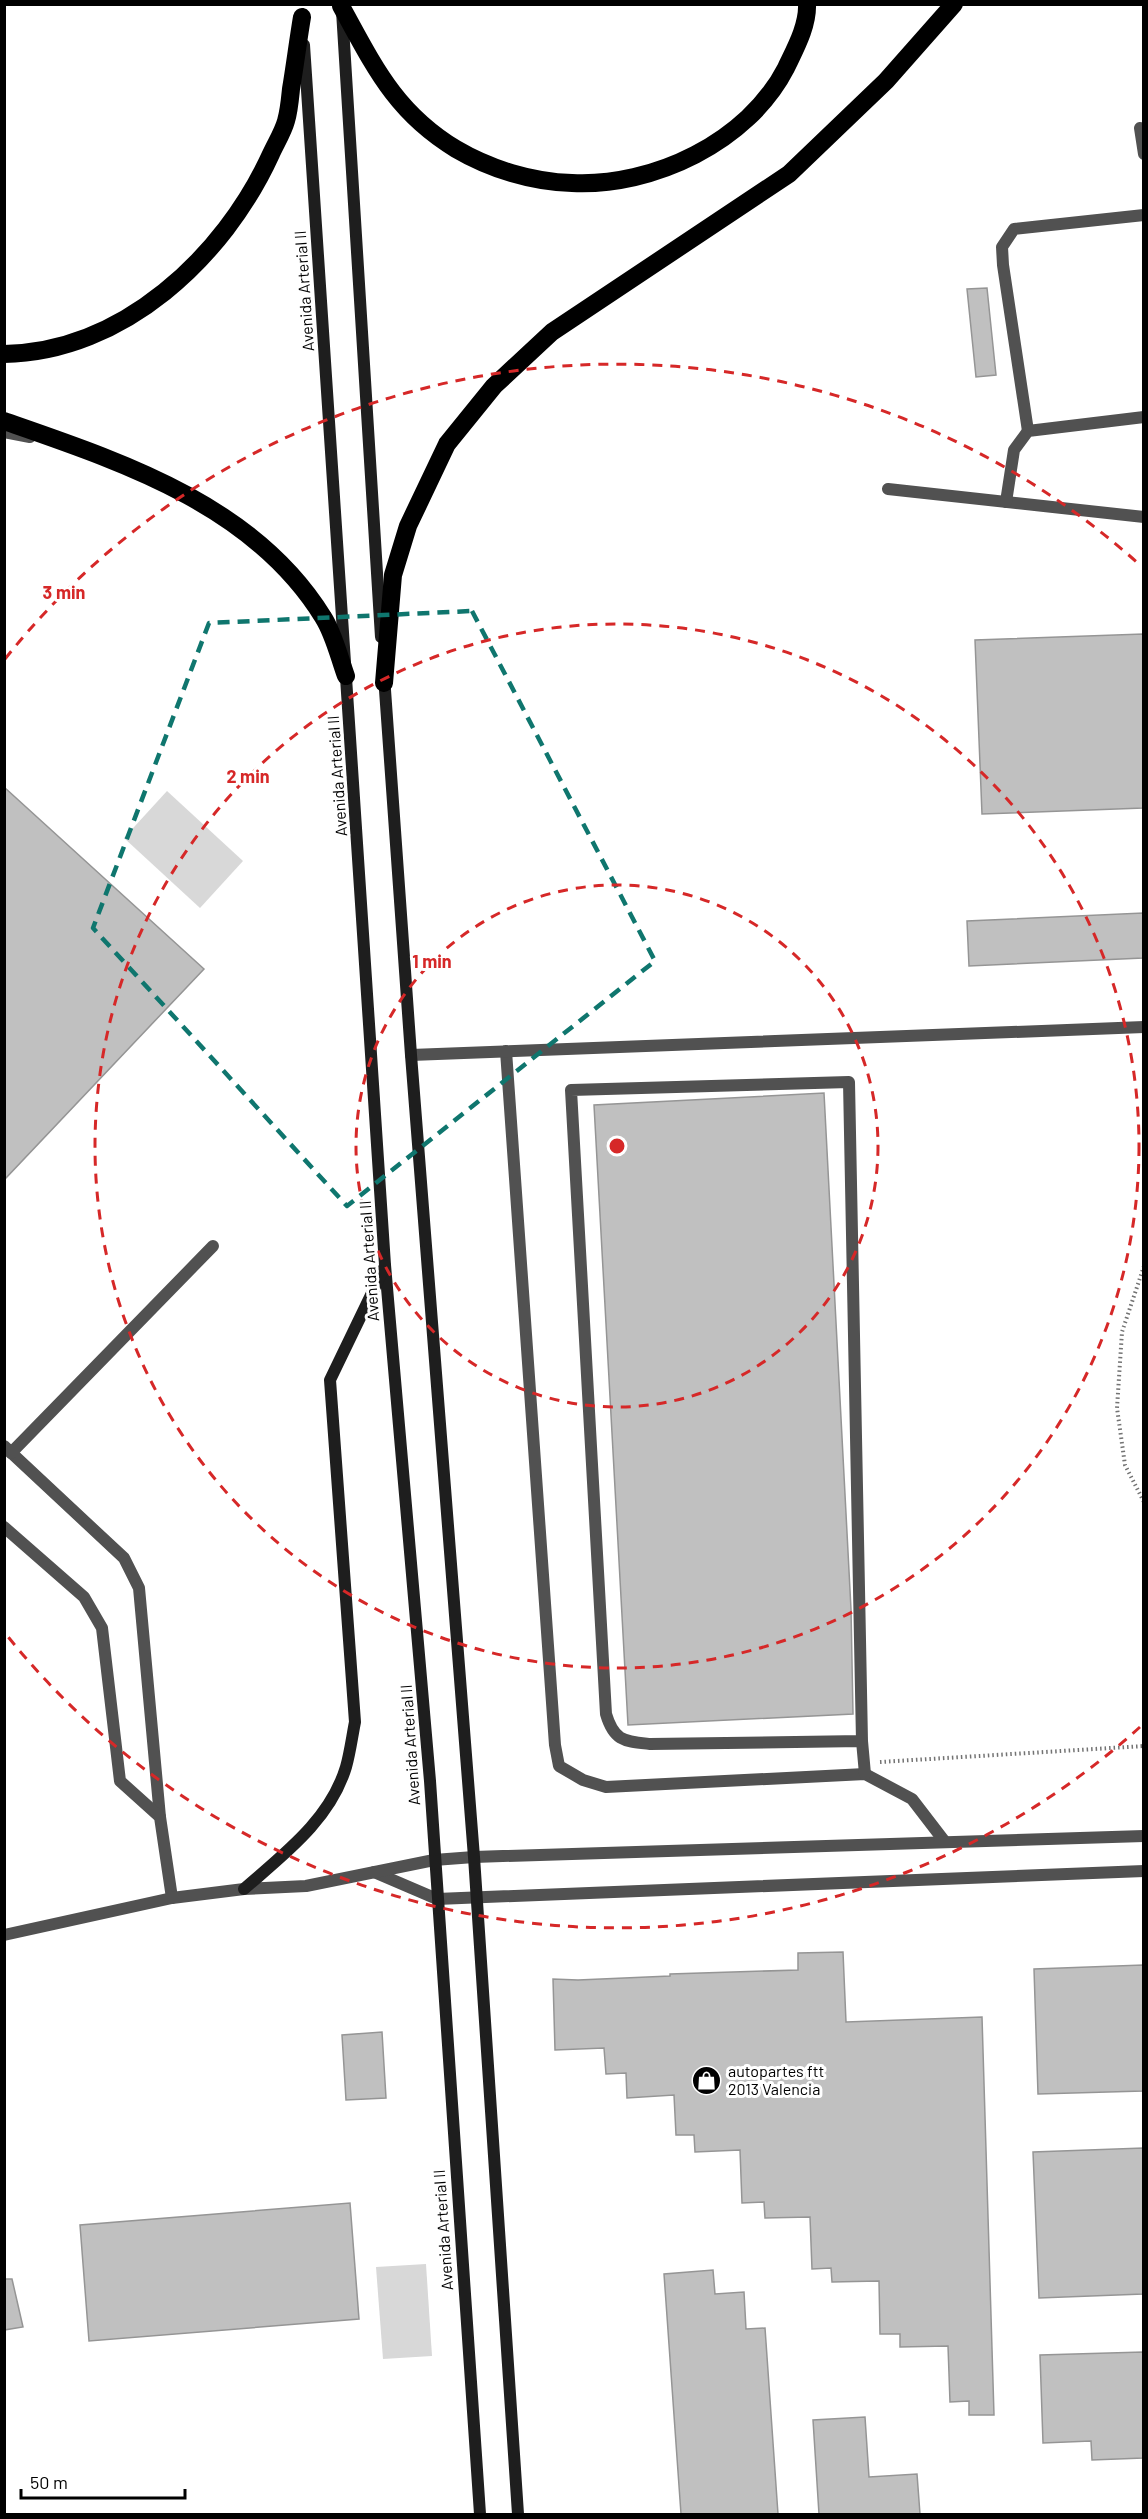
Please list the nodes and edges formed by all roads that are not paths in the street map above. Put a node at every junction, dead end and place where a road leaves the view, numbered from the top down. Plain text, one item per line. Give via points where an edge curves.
1 (807, 4) edge
2 (954, 4) edge
3 (341, 5) edge
4 (302, 11) edge
5 (1140, 128) dead end
6 (1143, 154) edge
7 (1143, 215) edge
8 (4, 354) edge
9 (1143, 417) edge
10 (4, 421) edge
11 (1028, 431) junction
12 (4, 432) edge
13 (79, 447) junction
14 (888, 489) dead end
15 (1006, 502) junction
16 (1143, 517) edge
17 (346, 676) junction
18 (384, 683) junction
19 (1143, 1027) edge
20 (506, 1051) junction
21 (411, 1055) junction
22 (213, 1246) dead end
23 (386, 1265) junction
24 (8, 1450) edge
25 (4, 1527) edge
26 (862, 1741) junction
27 (865, 1769) junction
28 (160, 1817) junction
29 (1143, 1836) edge
30 (945, 1842) junction
31 (474, 1857) junction
32 (434, 1860) junction
33 (1143, 1870) edge
34 (374, 1872) junction
35 (244, 1889) junction
36 (477, 1896) junction
37 (172, 1898) junction
38 (437, 1899) junction
39 (4, 1935) edge
40 (480, 2514) edge
41 (518, 2514) edge

1 - 3 highway via 798,45 780,80 754,112 718,141 674,164 621,181 573,183 527,177 489,166 427,129 388,89
2 - 18 highway via 886,81 789,174 552,332 494,386 447,444 408,526 393,575
3 - 18 street
4 - 8 highway via 286,120 258,180 215,244 184,276 106,329 66,344
4 - 17 street, Avenida Arterial II
5 - 6 street
7 - 11 street via 1014,229 1002,247
9 - 11 street
10 - 13 highway
11 - 15 street via 1014,450
12 - 13 street
13 - 17 highway via 165,481 238,526 286,567 324,618
14 - 15 street
15 - 16 street
17 - 23 street, Avenida Arterial II
18 - 21 street
19 - 20 street
20 - 21 street
20 - 27 street via 555,1744 560,1766 606,1787
21 - 31 street
22 - 24 street
23 - 32 street, Avenida Arterial II
23 - 35 street via 330,1380 355,1722 346,1768 326,1811
24 - 28 street via 124,1558 139,1588
25 - 28 street via 84,1597 102,1628 120,1781
26 - 26 street via 650,1744 624,1741 611,1731 606,1714 571,1090 849,1082
26 - 27 street
27 - 30 street via 912,1799
28 - 37 street
29 - 30 street
30 - 31 street
31 - 32 street
31 - 36 street
32 - 34 street
32 - 38 street, Avenida Arterial II
33 - 36 street
34 - 35 street via 306,1886
34 - 38 street
35 - 37 street
36 - 38 street
36 - 41 street
37 - 39 street
38 - 40 street, Avenida Arterial II

